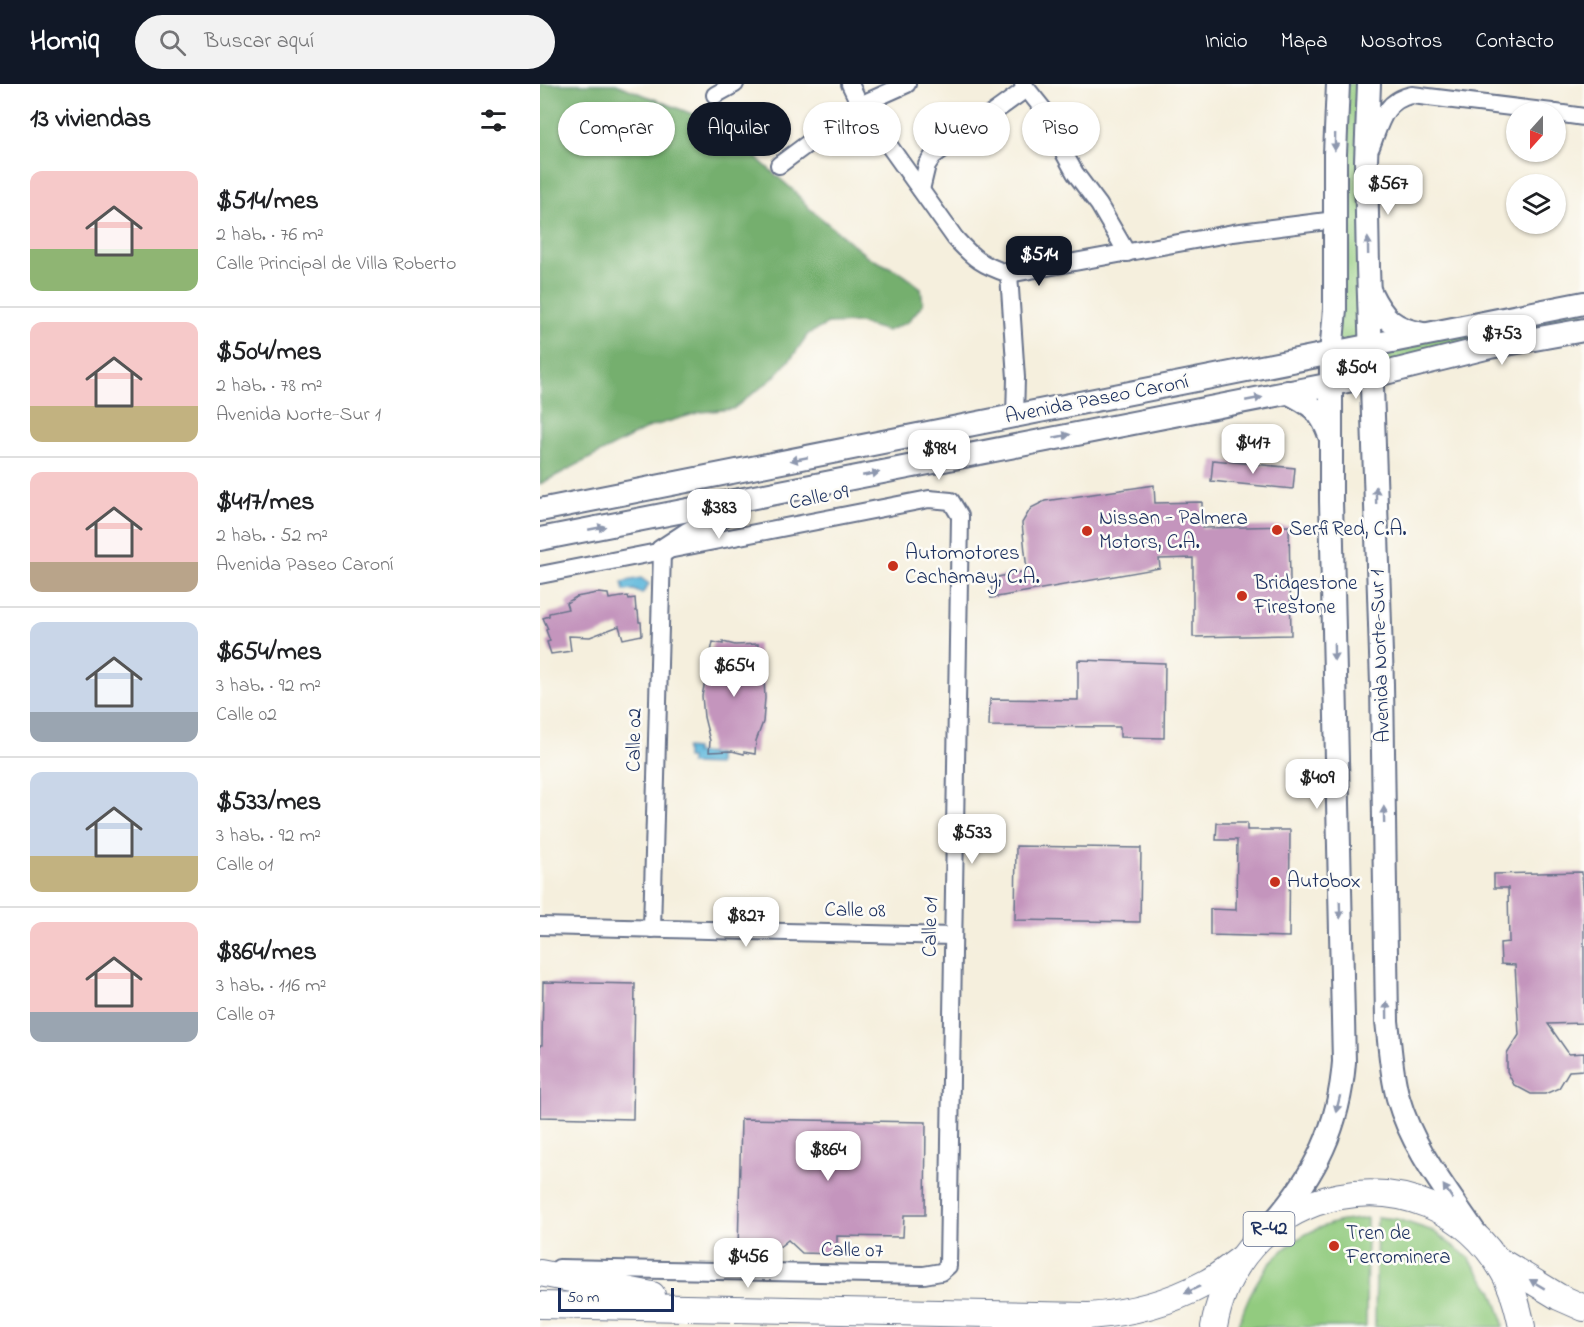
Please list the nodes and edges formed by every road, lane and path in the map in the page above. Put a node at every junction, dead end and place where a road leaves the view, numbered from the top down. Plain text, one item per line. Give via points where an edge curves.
1 (735, 84) edge
2 (850, 84) edge
3 (907, 84) edge
4 (1338, 84) edge
5 (1369, 84) edge
6 (1024, 87) edge
7 (1413, 90) edge
8 (715, 95) dead end
9 (859, 102) edge
10 (867, 102) edge
11 (1506, 105) edge
12 (1566, 115) edge
13 (1584, 117) edge
14 (803, 147) edge
15 (897, 156) edge
16 (1366, 161) junction
17 (779, 165) dead end
18 (921, 190) junction
19 (1335, 220) junction
20 (1127, 253) junction
21 (1009, 274) junction
22 (1369, 290) junction
23 (1584, 303) edge
24 (1335, 309) junction
25 (1584, 330) edge
26 (1428, 335) junction
27 (1371, 346) junction
28 (1331, 354) junction
29 (1302, 360) junction
30 (1373, 376) junction
31 (1331, 384) junction
32 (1287, 392) junction
33 (1016, 417) junction
34 (1331, 440) junction
35 (758, 496) junction
36 (929, 499) joint
37 (540, 510) edge
38 (540, 539) edge
39 (662, 551) junction
40 (540, 575) edge
41 (540, 926) edge
42 (652, 929) junction
43 (953, 936) junction
44 (1267, 1230) junction
45 (1486, 1248) junction
46 (1241, 1259) junction
47 (540, 1267) edge
48 (945, 1269) joint
49 (540, 1273) edge
50 (540, 1305) edge
51 (1584, 1308) edge
52 (753, 1309) junction
53 (1214, 1327) edge
54 (1522, 1327) edge

1 - 8 street
2 - 9 street
3 - 10 street
4 -> 19 main road
5 - 16 main road, Avenida Norte-Sur 1
6 - 18 street via 933,156
6 - 20 street via 1055,124 1075,173
7 - 11 street
7 - 16 street via 1388,108
12 - 13 street
14 - 17 street
15 - 18 street
22 -> 16 main road, Avenida Norte-Sur 1
18 - 21 street via 972,256
19 - 20 street via 1233,233
19 - 24 main road
20 - 21 street
21 - 33 street
22 - 26 main road via 1379,311 1391,323
22 - 27 main road, Avenida Norte-Sur 1
23 - 26 main road, Avenida Paseo Caroní
24 - 28 main road
24 - 29 main road via 1324,343
25 - 30 main road, Avenida Paseo Caroní via 1490,347
26 - 27 main road, Avenida Paseo Caroní
27 - 28 main road, Avenida Paseo Caroní
27 - 30 main road, Avenida Norte-Sur 1
28 - 29 main road, Avenida Paseo Caroní
28 - 31 main road
29 - 33 main road, Avenida Paseo Caroní
30 - 31 main road, Avenida Paseo Caroní
45 -> 30 main road, Avenida Norte-Sur 1 via 1417,1143 1399,1100 1390,1054
31 - 32 main road, Avenida Paseo Caroní
31 - 34 main road
32 - 34 main road via 1319,412
35 -> 32 main road, Avenida Paseo Caroní
33 -> 37 main road, Avenida Paseo Caroní
34 -> 44 main road via 1342,1083 1320,1156 1307,1181
38 -> 35 main road, Avenida Paseo Caroní
35 - 39 main road
36 - 39 street, Calle 09
36 - 43 street, Calle 01 via 951,501 960,516 961,534
39 - 40 street, Calle 09
39 - 42 street, Calle 02
41 - 42 street, Calle 08
42 - 43 street, Calle 08
43 - 48 street, Calle 01 via 949,1261
44 - 45 main road, R-42 via 1318,1201 1375,1194 1432,1207 1449,1216
44 - 46 main road, R-42
51 -> 45 main road, R-42 via 1559,1298
45 - 54 main road, R-42 via 1512,1289
46 -> 52 main road, R-42 via 1184,1294 1157,1305 1113,1314
46 - 53 main road, R-42 via 1223,1293
47 - 48 street, Calle 07 via 924,1275
49 - 52 main road via 657,1296
50 - 52 main road, R-42

